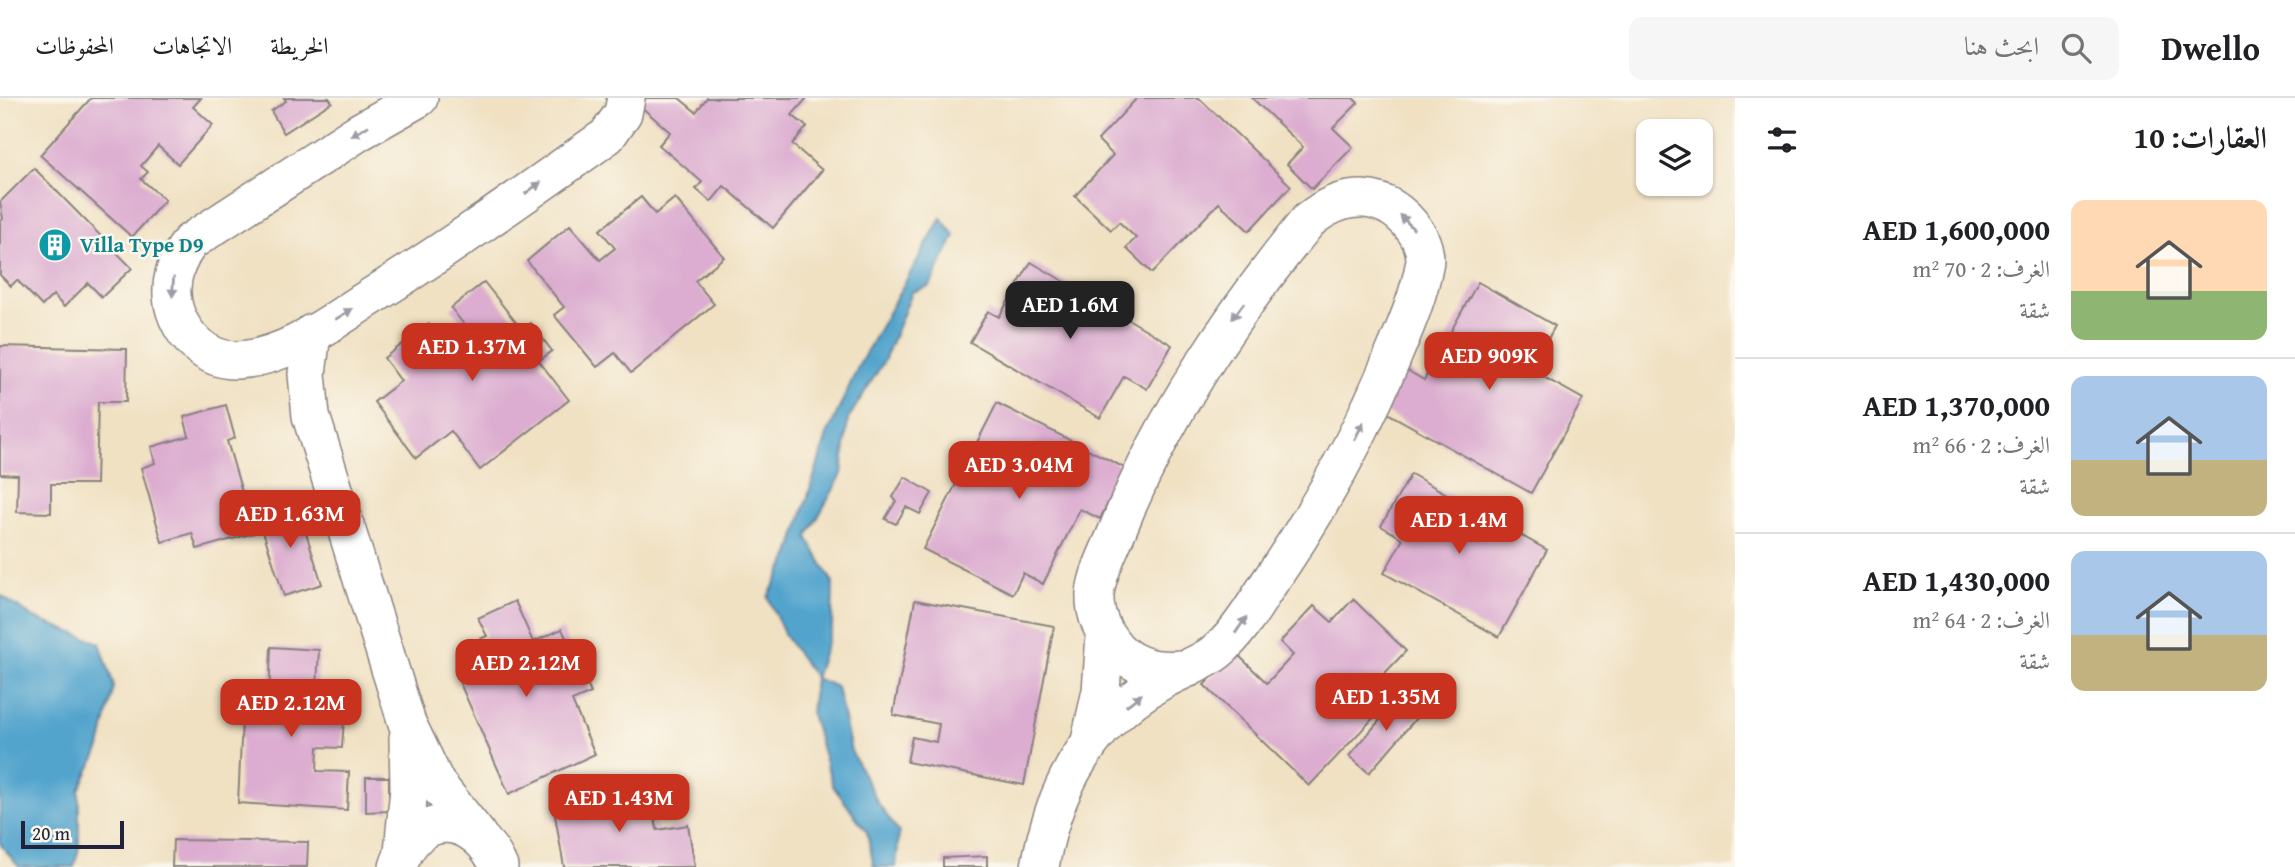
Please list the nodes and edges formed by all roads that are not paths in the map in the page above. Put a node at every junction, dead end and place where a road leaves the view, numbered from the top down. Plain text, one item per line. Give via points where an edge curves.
1 (419, 98) edge
2 (626, 99) edge
3 (312, 333) junction
4 (256, 357) junction
5 (310, 416) junction
6 (1105, 635) junction
7 (1189, 668) junction
8 (407, 723) junction
9 (1088, 745) junction
10 (477, 834) junction
11 (401, 859) edge
12 (499, 867) edge
13 (1040, 867) edge

1 -> 4 street via 201,232 182,253 171,294 188,336 212,355 228,360
3 -> 2 street via 512,204 607,136 623,113
3 - 4 street
3 - 5 street via 307,374
4 - 5 street via 287,382
5 - 8 street
6 - 7 street via 1134,662 1171,671
7 -> 6 street via 1214,654 1234,634 1313,515 1374,400 1426,260 1420,238 1408,220 1390,206 1368,199 1346,199 1325,206 1265,274 1225,330 1156,447 1101,573 1095,594
6 - 9 street via 1101,691
9 -> 7 street via 1133,699
8 - 10 street via 436,783
8 - 11 street via 409,788
9 - 13 street via 1062,785
10 - 11 street via 459,825 440,825 421,832
10 - 12 street via 491,848

